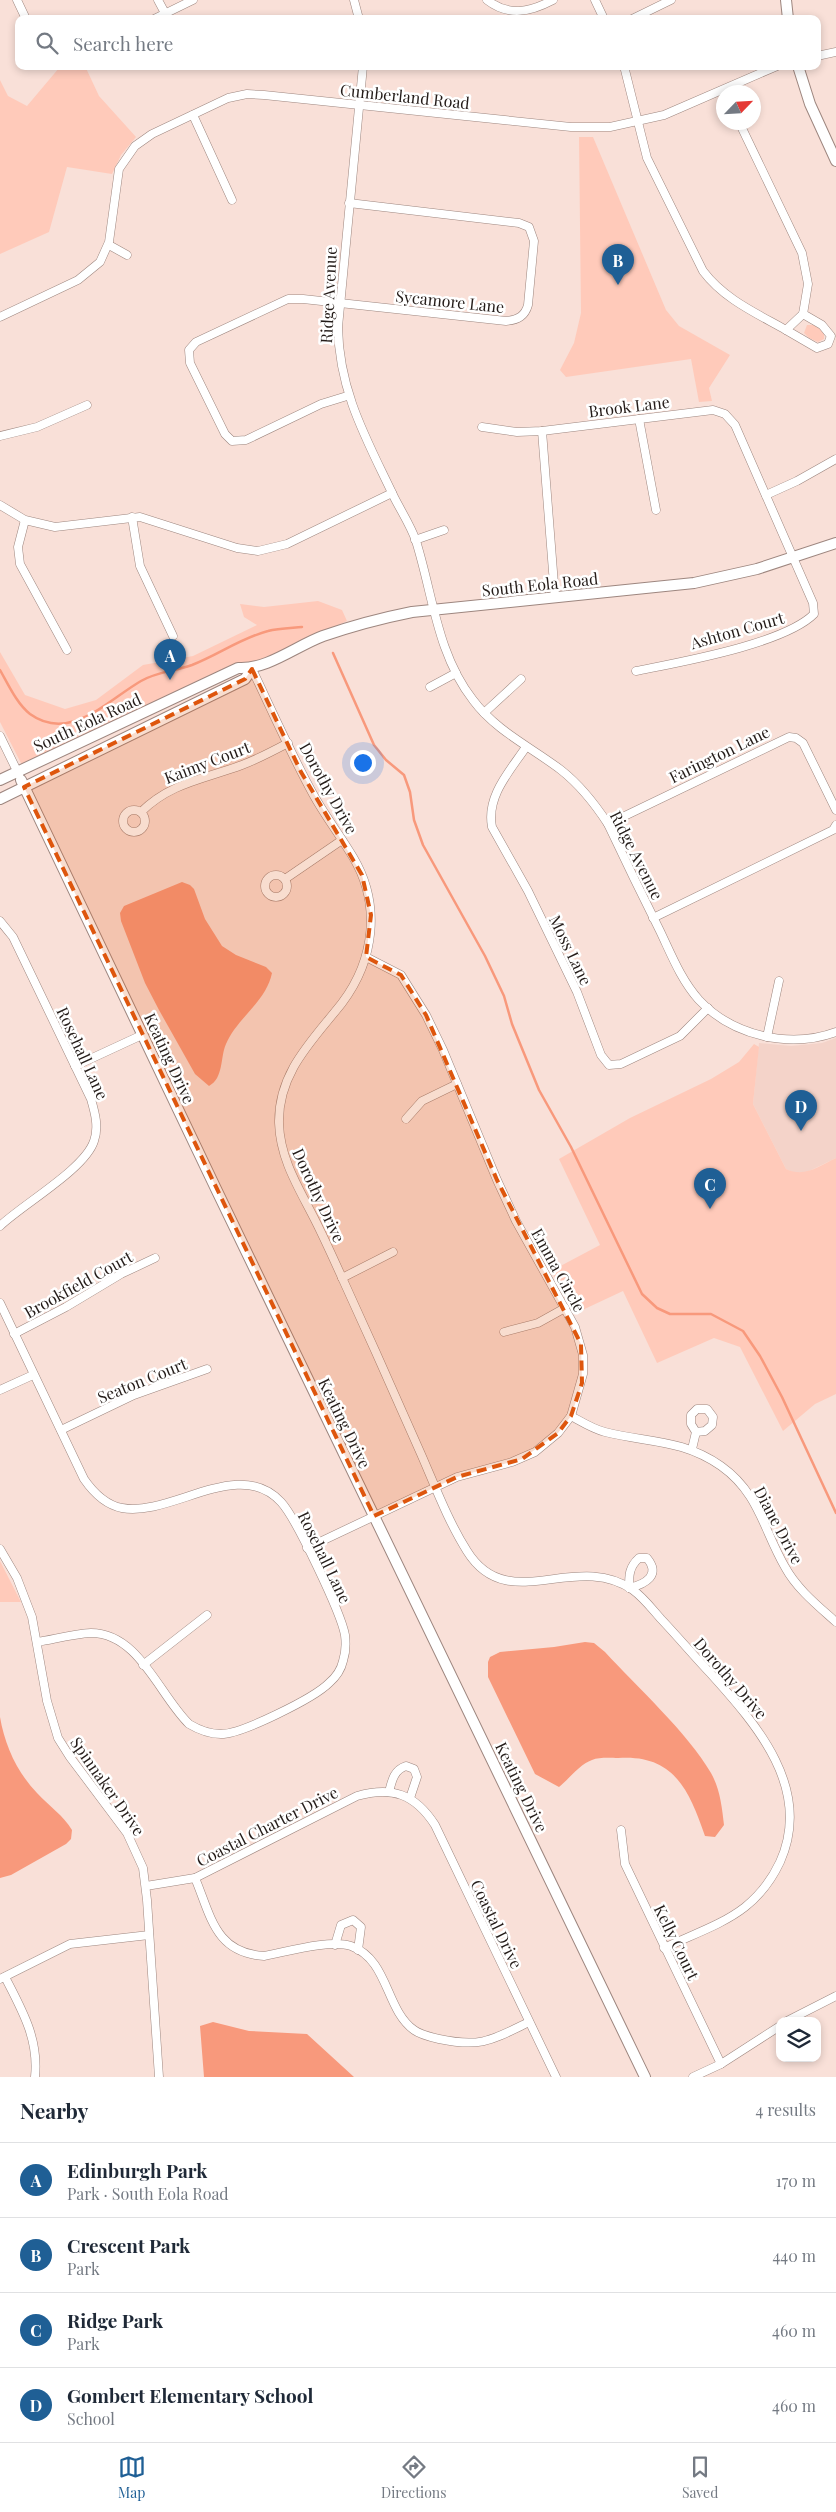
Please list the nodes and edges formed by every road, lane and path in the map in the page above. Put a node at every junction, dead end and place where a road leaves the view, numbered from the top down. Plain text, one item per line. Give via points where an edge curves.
1 (17, 0) edge
2 (158, 0) edge
3 (193, 0) edge
4 (354, 0) edge
5 (487, 0) edge
6 (553, 0) edge
7 (595, 0) edge
8 (671, 0) edge
9 (786, 0) edge
10 (165, 13) junction
11 (24, 15) edge
12 (161, 15) edge
13 (358, 15) edge
14 (602, 15) edge
15 (640, 15) edge
16 (788, 15) edge
17 (836, 52) edge
18 (821, 55) edge
19 (363, 70) edge
20 (625, 70) edge
21 (769, 70) edge
22 (799, 70) edge
23 (737, 85) edge
24 (716, 94) edge
25 (359, 105) junction
26 (193, 115) junction
27 (637, 121) junction
28 (743, 130) edge
29 (836, 161) edge
30 (232, 200) dead end
31 (349, 203) junction
32 (109, 245) junction
33 (127, 255) dead end
34 (339, 303) junction
35 (803, 314) junction
36 (0, 317) edge
37 (786, 330) junction
38 (348, 396) junction
39 (87, 404) dead end
40 (639, 419) junction
41 (482, 427) dead end
42 (542, 431) junction
43 (0, 436) edge
44 (836, 459) edge
45 (392, 493) junction
46 (766, 495) junction
47 (0, 505) edge
48 (656, 510) dead end
49 (132, 517) junction
50 (24, 520) junction
51 (444, 530) dead end
52 (415, 540) junction
53 (836, 543) edge
54 (793, 559) junction
55 (555, 597) junction
56 (434, 610) junction
57 (173, 636) dead end
58 (67, 650) dead end
59 (252, 669) junction
60 (636, 671) dead end
61 (456, 673) junction
62 (521, 679) dead end
63 (430, 687) dead end
64 (484, 714) junction
65 (0, 736) edge
66 (288, 743) junction
67 (526, 746) junction
68 (21, 779) junction
69 (0, 780) edge
70 (0, 799) edge
71 (836, 810) edge
72 (141, 812) dead end
73 (608, 824) junction
74 (836, 825) edge
75 (342, 840) junction
76 (285, 879) dead end
77 (653, 918) junction
78 (0, 920) edge
79 (366, 957) junction
80 (779, 981) dead end
81 (708, 1008) junction
82 (836, 1032) edge
83 (142, 1035) junction
84 (767, 1038) junction
85 (75, 1066) junction
86 (457, 1084) junction
87 (406, 1119) dead end
88 (0, 1226) edge
89 (393, 1252) dead end
90 (154, 1258) dead end
91 (342, 1278) junction
92 (0, 1303) edge
93 (565, 1308) junction
94 (504, 1332) dead end
95 (14, 1334) junction
96 (207, 1369) dead end
97 (33, 1375) junction
98 (0, 1390) edge
99 (571, 1416) junction
100 (60, 1430) junction
101 (696, 1432) dead end
102 (692, 1449) junction
103 (436, 1487) junction
104 (374, 1516) junction
105 (307, 1548) junction
106 (0, 1549) edge
107 (207, 1615) dead end
108 (836, 1622) edge
109 (37, 1642) junction
110 (143, 1665) junction
111 (388, 1792) junction
112 (400, 1794) joint
113 (410, 1798) junction
114 (621, 1830) dead end
115 (196, 1878) junction
116 (146, 1886) junction
117 (149, 1935) junction
118 (335, 1945) junction
119 (664, 1948) junction
120 (358, 1950) junction
121 (3, 1978) edge
122 (836, 1996) edge
123 (795, 2017) edge
124 (529, 2022) junction
125 (776, 2029) edge
126 (721, 2064) junction
127 (35, 2077) edge
128 (159, 2077) edge
129 (556, 2077) edge
130 (645, 2077) edge
131 (694, 2077) edge

1 - 11 street
2 - 10 street
3 - 10 street
4 - 13 street
5 - 6 street via 501,10 516,12 533,10
7 - 14 street
8 - 15 street
9 - 16 street
10 - 12 street
17 - 18 street
19 - 25 street, Ridge Avenue
20 - 27 street
21 - 23 street, Cumberland Road
22 - 29 street via 810,104
24 - 27 street, Cumberland Road via 664,115
25 - 26 street, Cumberland Road via 247,94 228,98
25 - 27 street, Cumberland Road via 571,127 610,127
25 - 31 street, Ridge Avenue
26 - 30 street
26 - 32 street, Cumberland Road via 143,140 128,153 116,181
27 - 37 street via 647,158 703,271 726,295
28 - 35 street via 802,253 808,284
31 - 34 street, Ridge Avenue
31 - 34 street, Sycamore Lane via 518,223 529,227 534,242 528,305 522,316 506,321
32 - 33 street
32 - 36 street, Cumberland Road via 100,262 86,275
34 - 38 street, Ridge Avenue via 338,346
34 - 38 street via 295,299 280,301 196,342 189,350 190,363 225,434 232,440 246,440 321,404
35 - 37 street
35 - 37 street via 828,329 831,336 828,344 817,348
38 - 45 street, Ridge Avenue
39 - 43 street via 37,428
40 - 42 street, Brook Lane
40 - 46 street, Brook Lane via 713,410 725,414 735,425
40 - 48 street
41 - 42 street, Brook Lane via 516,432
42 - 55 street
44 - 46 street
45 - 49 street via 268,550 237,548 150,519
45 - 52 street, Ridge Avenue
46 - 54 street, Brook Lane
47 - 50 street
49 - 50 street via 64,526
49 - 57 street via 140,566
50 - 58 street via 18,547 20,564
51 - 52 street
52 - 56 street, Ridge Avenue
53 - 54 street, South Eola Road
54 - 55 street, South Eola Road via 694,582
54 - 60 street, Ashton Court via 813,603 814,614 804,624 765,640
55 - 56 street, South Eola Road
56 - 59 street, South Eola Road via 391,616 323,636
56 - 61 street, Ridge Avenue
59 - 66 street, Dorothy Drive
59 - 68 street, South Eola Road via 245,678
59 - 68 street, South Eola Road via 238,668
61 - 63 street
61 - 64 street, Ridge Avenue
62 - 64 street
64 - 67 street, Ridge Avenue
65 - 68 street
66 - 72 street, Kaimy Court via 242,765 173,788
66 - 75 street, Dorothy Drive via 314,795
67 - 73 street, Ridge Avenue via 576,784
67 - 81 street, Moss Lane via 493,798 492,827 528,892 576,992 601,1054 609,1065 621,1064 680,1036
68 - 69 street
68 - 70 street
68 - 83 street, Keating Drive
71 - 73 street, Farington Lane via 803,743 789,737
73 - 77 street, Ridge Avenue
74 - 77 street via 833,830
75 - 76 street
75 - 79 street, Dorothy Drive via 358,867 370,902 371,929
77 - 81 street, Ridge Avenue via 684,979
78 - 85 street, Rosehall Lane via 13,937
79 - 86 street, Emma Circle via 396,971 408,984 434,1031
79 - 91 street, Dorothy Drive via 351,990 299,1056 286,1083 280,1112 286,1162
80 - 84 street
81 - 84 street, Ridge Avenue via 739,1028
82 - 84 street, Ridge Avenue via 803,1040
83 - 85 street
83 - 104 street, Keating Drive
85 - 88 street, Rosehall Lane via 95,1114 91,1149 82,1161
86 - 87 street via 422,1101
86 - 93 street, Emma Circle via 516,1221
89 - 91 street
90 - 95 street, Brookfield Court
91 - 103 street, Dorothy Drive
92 - 95 street, Rosehall Lane
93 - 94 street via 538,1323
93 - 99 street, Emma Circle via 579,1336 583,1355 582,1383
95 - 97 street, Rosehall Lane
96 - 100 street, Seaton Court via 134,1395
97 - 98 street
97 - 100 street, Rosehall Lane
99 - 102 street, Diane Drive via 606,1432
99 - 103 street, Emma Circle via 558,1434 535,1452 512,1462 464,1474
100 - 105 street, Rosehall Lane via 84,1479 108,1503 136,1508 250,1484 261,1487 282,1503
101 - 102 street
102 - 108 street, Diane Drive via 722,1466 743,1485 763,1517 781,1561 792,1578
103 - 104 street, Emma Circle
103 - 119 street, Dorothy Drive via 468,1552 479,1565 501,1579 533,1583 589,1575 614,1580 638,1594 752,1721 781,1772 790,1809 789,1831 783,1855 772,1876 757,1896 728,1917
104 - 105 street, Emma Circle
104 - 130 street, Keating Drive
105 - 110 street, Rosehall Lane via 345,1635 346,1648 340,1670 319,1692 242,1729 222,1734 209,1733 198,1730 181,1716
106 - 109 street, Spinnaker Drive via 25,1595
107 - 110 street
109 - 110 street, Rosehall Lane via 91,1633 106,1635 129,1648
109 - 116 street, Spinnaker Drive via 47,1701 58,1738 128,1833 137,1851
111 - 112 street, Coastal Charter Drive
111 - 113 street via 394,1775 406,1766 414,1769 417,1777
111 - 115 street, Coastal Charter Drive via 357,1796
112 - 113 street, Coastal Drive
113 - 124 street, Coastal Drive via 435,1824
114 - 119 street, Kelly Court via 625,1864
115 - 116 street, Coastal Charter Drive
115 - 118 street via 215,1930 225,1942 241,1951 264,1956
116 - 117 street, Spinnaker Drive
117 - 121 street via 70,1944
117 - 128 street, Spinnaker Drive
118 - 120 street
118 - 120 street via 341,1925 353,1920 361,1927
119 - 126 street, Kelly Court
120 - 124 street via 376,1966 405,2022 423,2035 472,2044 493,2039
121 - 127 street via 31,2030 36,2054
122 - 123 street
124 - 129 street, Coastal Drive
125 - 126 street
126 - 131 street

